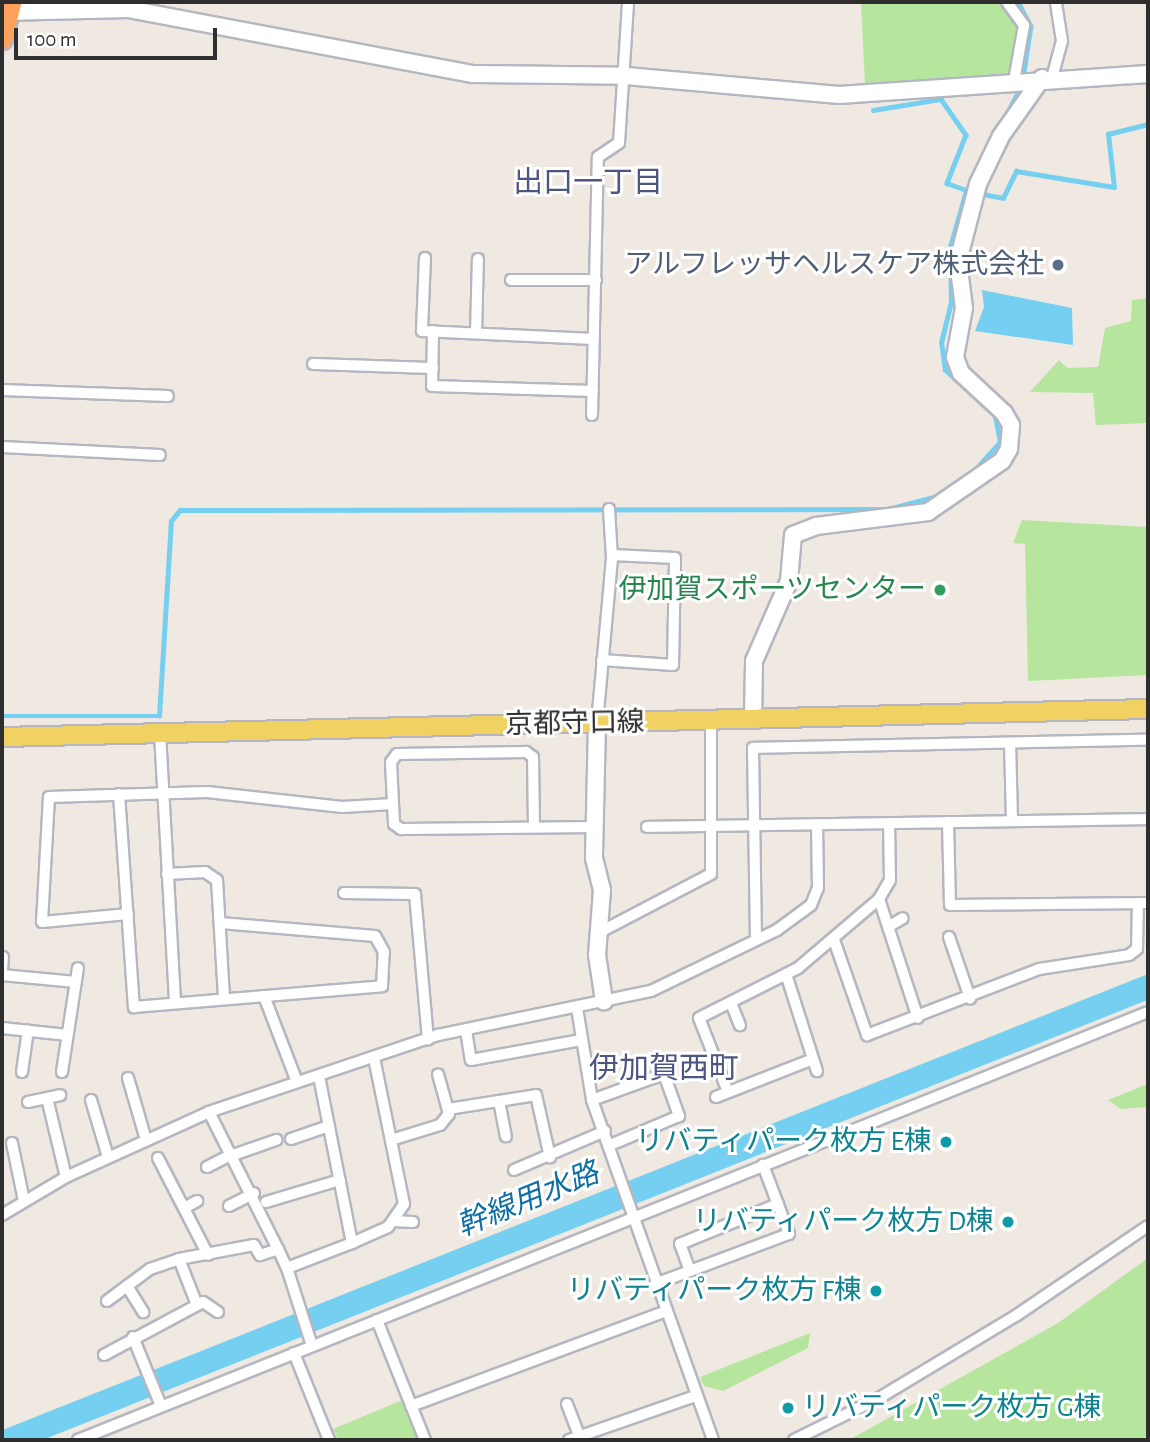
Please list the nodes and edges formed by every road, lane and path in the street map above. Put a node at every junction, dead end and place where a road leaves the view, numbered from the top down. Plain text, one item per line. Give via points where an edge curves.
1 (628, 2) edge
2 (1007, 2) edge
3 (1056, 2) edge
4 (7, 9) edge
5 (2, 39) edge
6 (1148, 74) edge
7 (626, 76) junction
8 (1030, 80) junction
9 (425, 258) dead end
10 (478, 258) dead end
11 (511, 280) dead end
12 (596, 280) junction
13 (433, 331) junction
14 (476, 333) junction
15 (594, 339) junction
16 (313, 364) dead end
17 (433, 368) junction
18 (2, 390) edge
19 (593, 391) junction
20 (168, 396) dead end
21 (592, 415) dead end
22 (2, 447) edge
23 (160, 455) dead end
24 (610, 509) dead end
25 (612, 555) junction
26 (602, 660) junction
27 (1148, 709) edge
28 (753, 720) junction
29 (711, 721) junction
30 (597, 723) junction
31 (160, 733) junction
32 (2, 737) edge
33 (1148, 740) edge
34 (1010, 743) junction
35 (163, 793) junction
36 (120, 794) junction
37 (393, 804) junction
38 (1148, 819) edge
39 (1012, 821) junction
40 (948, 822) junction
41 (889, 823) junction
42 (817, 824) junction
43 (754, 825) junction
44 (711, 826) junction
45 (534, 827) junction
46 (595, 827) junction
47 (647, 827) dead end
48 (167, 874) junction
49 (345, 893) dead end
50 (879, 899) junction
51 (1143, 903) edge
52 (128, 914) junction
53 (903, 918) dead end
54 (221, 923) junction
55 (888, 928) junction
56 (600, 932) junction
57 (949, 937) dead end
58 (756, 940) junction
59 (834, 940) junction
60 (956, 956) junction
61 (3, 957) edge
62 (943, 961) dead end
63 (78, 968) dead end
64 (2, 970) edge
65 (786, 974) junction
66 (2, 975) edge
67 (76, 982) junction
68 (264, 996) junction
69 (970, 998) junction
70 (224, 999) junction
71 (604, 1001) junction
72 (174, 1003) junction
73 (731, 1003) junction
74 (577, 1008) junction
75 (1148, 1012) edge
76 (918, 1018) junction
77 (740, 1025) dead end
78 (2, 1028) edge
79 (28, 1030) junction
80 (466, 1030) junction
81 (68, 1035) junction
82 (428, 1039) junction
83 (582, 1040) junction
84 (374, 1058) junction
85 (813, 1059) junction
86 (817, 1071) dead end
87 (22, 1072) dead end
88 (62, 1072) dead end
89 (438, 1074) dead end
90 (318, 1076) junction
91 (128, 1079) dead end
92 (297, 1083) junction
93 (728, 1092) junction
94 (60, 1095) dead end
95 (716, 1097) dead end
96 (47, 1098) junction
97 (91, 1100) dead end
98 (592, 1100) junction
99 (499, 1101) junction
100 (28, 1102) dead end
101 (448, 1109) junction
102 (209, 1112) junction
103 (329, 1126) junction
104 (605, 1131) junction
105 (506, 1136) dead end
106 (291, 1139) dead end
107 (146, 1140) junction
108 (276, 1140) dead end
109 (391, 1140) junction
110 (12, 1143) dead end
111 (610, 1145) junction
112 (233, 1154) junction
113 (108, 1157) junction
114 (550, 1157) junction
115 (158, 1158) dead end
116 (763, 1165) junction
117 (208, 1167) dead end
118 (514, 1170) dead end
119 (66, 1177) junction
120 (340, 1180) junction
121 (254, 1193) junction
122 (197, 1200) dead end
123 (24, 1201) junction
124 (266, 1202) dead end
125 (778, 1204) junction
126 (229, 1206) dead end
127 (184, 1208) junction
128 (2, 1215) edge
129 (635, 1216) junction
130 (393, 1221) junction
131 (413, 1222) dead end
132 (1148, 1226) edge
133 (352, 1243) junction
134 (278, 1249) junction
135 (208, 1255) junction
136 (179, 1259) junction
137 (287, 1268) junction
138 (690, 1271) junction
139 (655, 1284) junction
140 (127, 1286) junction
141 (107, 1301) dead end
142 (197, 1305) junction
143 (143, 1312) dead end
144 (218, 1312) dead end
145 (664, 1312) junction
146 (377, 1320) junction
147 (133, 1337) junction
148 (312, 1346) junction
149 (294, 1353) junction
150 (104, 1355) dead end
151 (695, 1396) junction
152 (567, 1404) dead end
153 (161, 1406) junction
154 (411, 1406) junction
155 (574, 1438) edge
156 (78, 1440) edge
157 (329, 1440) edge
158 (425, 1440) edge
159 (713, 1440) edge
160 (794, 1440) edge

1 - 7 street
2 - 8 street via 1024,25
3 - 8 street via 1062,41
4 - 5 highway
4 - 7 street via 128,9 473,74
6 - 8 street
7 - 8 street via 884,96
7 - 12 street via 619,143 598,156
8 - 28 street via 978,184 958,261 964,308 955,357 961,373 1011,425 1009,449 1002,461 928,512 816,526 793,535 789,581 754,661
9 - 13 street via 422,331
10 - 14 street
11 - 12 street
12 - 15 street
13 - 14 street
13 - 17 street
14 - 15 street
15 - 19 street
16 - 17 street
17 - 19 street via 432,386
18 - 20 street
19 - 21 street
22 - 23 street
24 - 25 street
25 - 26 street
25 - 26 street via 675,558 673,665
26 - 30 street
27 - 28 main road, 京都守口線
28 - 29 main road, 京都守口線
29 - 30 main road, 京都守口線
29 - 44 street
30 - 31 main road, 京都守口線
30 - 46 street
31 - 32 main road, 京都守口線
31 - 35 street
33 - 34 street
34 - 39 street
34 - 43 street via 753,748
35 - 36 street
35 - 37 street via 247,794 342,807
35 - 48 street
36 - 52 street
36 - 52 street via 49,797 42,922
37 - 45 street via 394,824 401,829
37 - 45 street via 391,762 397,754 526,752 533,757
38 - 39 street
39 - 40 street
40 - 41 street
40 - 51 street via 950,905
41 - 42 street
41 - 50 street via 890,880
42 - 43 street
42 - 58 street via 818,888 811,905
43 - 44 street
43 - 58 street
44 - 47 street
44 - 56 street via 711,874
45 - 46 street
46 - 56 street
48 - 54 street via 205,872 218,880
48 - 72 street
49 - 82 street via 415,894
50 - 55 street
50 - 59 street
51 - 69 street via 1137,949 1129,955 1039,969
52 - 72 street via 134,1007
53 - 55 street
54 - 68 street via 375,936 384,952 382,986
54 - 70 street
55 - 76 street
56 - 71 street
57 - 60 street
58 - 71 street via 651,992
59 - 65 street
59 - 76 street via 867,1035
60 - 62 street
60 - 69 street
61 - 64 street
63 - 67 street
65 - 73 street
65 - 85 street
66 - 67 street
67 - 81 street
68 - 70 street
68 - 92 street
69 - 76 street
70 - 72 street
71 - 74 street
73 - 77 street
73 - 93 street via 699,1018
74 - 80 street
74 - 83 street
75 - 116 street
78 - 79 street
79 - 81 street
79 - 87 street
80 - 82 street
80 - 83 street via 471,1060
81 - 88 street
82 - 84 street
83 - 98 street
84 - 90 street
84 - 109 street
85 - 86 street
85 - 93 street
89 - 101 street
90 - 92 street
90 - 103 street
91 - 107 street
92 - 102 street
93 - 95 street
94 - 96 street
96 - 100 street
96 - 119 street
97 - 113 street
98 - 104 street
98 - 111 street via 664,1074 680,1116
99 - 101 street
99 - 105 street
99 - 114 street via 536,1095
101 - 109 street via 440,1125
102 - 107 street
102 - 112 street
103 - 106 street
103 - 120 street
104 - 111 street
104 - 114 street
107 - 113 street
108 - 112 street
109 - 130 street via 404,1204
110 - 123 street
111 - 129 street
112 - 117 street
112 - 121 street
113 - 119 street
114 - 118 street
115 - 127 street
116 - 125 street
116 - 129 street
119 - 123 street
120 - 124 street
120 - 133 street
121 - 126 street
121 - 134 street
122 - 127 street
123 - 128 street
125 - 138 street via 680,1244
125 - 138 street via 789,1234
127 - 135 street
129 - 139 street
129 - 146 street
130 - 131 street
130 - 133 street
132 - 160 street via 1005,1322
133 - 137 street
134 - 135 street via 260,1255 254,1245
134 - 137 street
135 - 136 street
136 - 140 street
136 - 142 street
137 - 148 street
138 - 139 street
139 - 145 street
140 - 141 street
140 - 143 street
142 - 144 street
142 - 147 street
145 - 151 street
145 - 154 street
146 - 148 street
146 - 154 street
147 - 150 street
147 - 153 street
148 - 149 street
149 - 153 street
149 - 157 street
151 - 155 street
151 - 159 street
152 - 155 street
153 - 156 street
154 - 158 street

